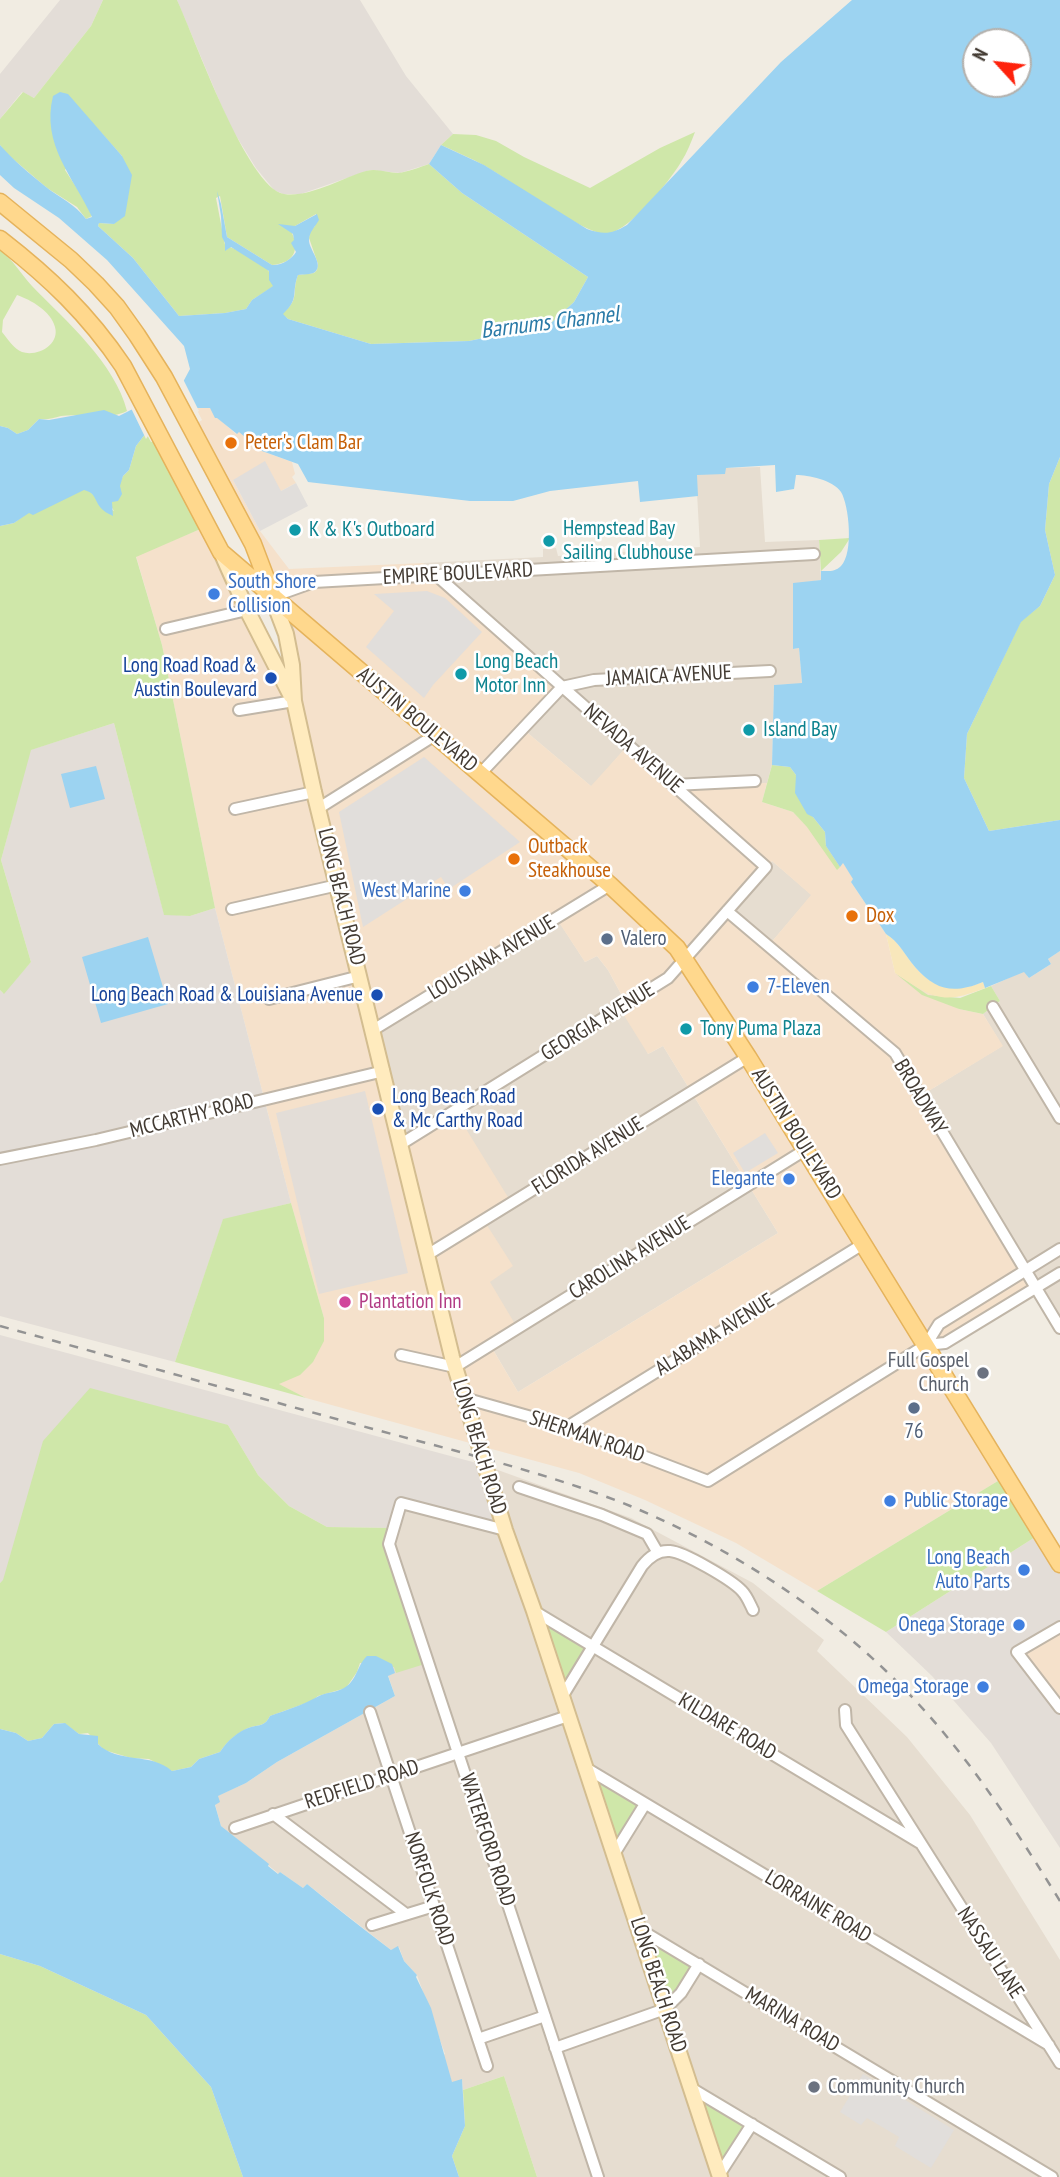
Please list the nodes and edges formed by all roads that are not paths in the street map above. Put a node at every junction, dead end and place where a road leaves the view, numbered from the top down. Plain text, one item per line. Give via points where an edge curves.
1 (0, 202) edge
2 (0, 239) edge
3 (221, 552) junction
4 (814, 554) dead end
5 (436, 575) junction
6 (272, 597) junction
7 (247, 610) junction
8 (166, 629) dead end
9 (770, 671) dead end
10 (562, 687) junction
11 (294, 701) junction
12 (239, 710) dead end
13 (435, 735) junction
14 (480, 774) junction
15 (755, 781) dead end
16 (674, 785) junction
17 (314, 792) junction
18 (319, 808) junction
19 (235, 809) dead end
20 (766, 867) joint
21 (338, 885) junction
22 (610, 885) junction
23 (232, 909) dead end
24 (727, 911) junction
25 (685, 959) junction
26 (360, 976) junction
27 (268, 999) dead end
28 (993, 1007) dead end
29 (373, 1030) junction
30 (748, 1057) junction
31 (383, 1071) junction
32 (1060, 1118) edge
33 (401, 1144) junction
34 (805, 1150) junction
35 (0, 1159) edge
36 (863, 1244) junction
37 (1060, 1249) edge
38 (427, 1255) junction
39 (1026, 1270) junction
40 (1060, 1273) edge
41 (1036, 1287) junction
42 (1060, 1328) edge
43 (926, 1345) junction
44 (401, 1355) dead end
45 (455, 1367) junction
46 (464, 1398) junction
47 (567, 1427) junction
48 (519, 1488) dead end
49 (505, 1531) junction
50 (658, 1553) junction
51 (1060, 1564) edge
52 (753, 1610) dead end
53 (534, 1611) junction
54 (1060, 1627) edge
55 (593, 1646) junction
56 (562, 1697) junction
57 (1060, 1708) edge
58 (845, 1710) dead end
59 (370, 1712) dead end
60 (568, 1716) junction
61 (458, 1753) junction
62 (586, 1768) junction
63 (391, 1775) junction
64 (645, 1804) junction
65 (273, 1814) junction
66 (235, 1828) dead end
67 (920, 1843) junction
68 (614, 1854) junction
69 (434, 1906) junction
70 (406, 1914) junction
71 (372, 1924) dead end
72 (639, 1929) junction
73 (699, 1964) junction
74 (665, 2010) junction
75 (545, 2016) junction
76 (478, 2039) junction
77 (1049, 2045) junction
78 (555, 2048) junction
79 (1060, 2063) edge
80 (487, 2066) dead end
81 (691, 2088) junction
82 (752, 2124) junction
83 (720, 2176) edge
84 (598, 2177) edge
85 (840, 2177) edge
86 (1052, 2177) edge

1 - 6 main road, LONG BEACH ROAD via 96,284 138,335 253,544
2 - 3 main road, LONG BEACH ROAD via 74,302 105,339
3 - 6 main road, LONG BEACH ROAD
3 - 7 main road, LONG BEACH ROAD
4 - 5 street, EMPIRE BOULEVARD
5 - 6 street, EMPIRE BOULEVARD via 314,582
5 - 10 street, NEVADA AVENUE
6 - 7 street, EMPIRE BOULEVARD
6 - 11 main road, LONG BEACH ROAD via 286,634
6 - 13 main road, AUSTIN BOULEVARD
7 - 8 street, EMPIRE BOULEVARD
7 - 11 main road, LONG BEACH ROAD
9 - 10 street, JAMAICA AVENUE via 594,680
10 - 14 street
10 - 16 street, NEVADA AVENUE
11 - 12 street
11 - 17 main road, LONG BEACH ROAD
13 - 14 main road, AUSTIN BOULEVARD
13 - 18 street
14 - 22 main road, AUSTIN BOULEVARD
15 - 16 street
16 - 20 street, NEVADA AVENUE
17 - 18 main road, LONG BEACH ROAD
17 - 19 street
18 - 21 main road, LONG BEACH ROAD
20 - 24 street, GEORGIA AVENUE
21 - 23 street
21 - 26 main road, LONG BEACH ROAD
22 - 25 main road, AUSTIN BOULEVARD
22 - 29 street, LOUISIANA AVENUE
24 - 25 street, GEORGIA AVENUE
24 - 39 street, BROADWAY via 895,1054
25 - 30 main road, AUSTIN BOULEVARD
25 - 33 street, GEORGIA AVENUE via 668,978
26 - 27 street
26 - 29 main road, LONG BEACH ROAD
28 - 32 street
29 - 31 main road, LONG BEACH ROAD
30 - 34 main road, AUSTIN BOULEVARD
30 - 38 street, FLORIDA AVENUE
31 - 33 main road, LONG BEACH ROAD
31 - 35 street, MCCARTHY ROAD
33 - 38 main road, LONG BEACH ROAD
34 - 36 main road, AUSTIN BOULEVARD
34 - 45 street, CAROLINA AVENUE
36 - 43 main road, AUSTIN BOULEVARD
36 - 47 street, ALABAMA AVENUE
37 - 39 street
38 - 45 main road, LONG BEACH ROAD
39 - 41 street, BROADWAY
39 - 43 street via 939,1324
40 - 41 street
41 - 42 street, BROADWAY
41 - 43 street via 945,1343
43 - 47 street, SHERMAN ROAD via 708,1481
43 - 51 main road, AUSTIN BOULEVARD
44 - 45 street
45 - 46 main road, LONG BEACH ROAD
46 - 47 street, SHERMAN ROAD
46 - 49 main road, LONG BEACH ROAD
48 - 50 street via 647,1534
49 - 53 main road, LONG BEACH ROAD
49 - 61 street, WATERFORD ROAD via 401,1503 389,1544
50 - 52 street via 678,1553 722,1576 744,1592
50 - 55 street via 642,1566
53 - 55 street, KILDARE ROAD
53 - 56 main road, LONG BEACH ROAD
54 - 57 street via 1017,1652
55 - 56 street
55 - 67 street, KILDARE ROAD
56 - 60 main road, LONG BEACH ROAD
58 - 67 street, NASSAU LANE via 846,1725
59 - 63 street, NORFOLK ROAD
60 - 61 street, REDFIELD ROAD
60 - 62 main road, LONG BEACH ROAD
61 - 63 street, REDFIELD ROAD
61 - 75 street, WATERFORD ROAD
62 - 64 street, LORRAINE ROAD
62 - 68 main road, LONG BEACH ROAD
63 - 65 street, REDFIELD ROAD
63 - 69 street, NORFOLK ROAD
64 - 68 street
64 - 77 street, LORRAINE ROAD
65 - 66 street, REDFIELD ROAD
65 - 70 street
67 - 77 street, NASSAU LANE
68 - 72 main road, LONG BEACH ROAD
69 - 70 street
69 - 76 street, NORFOLK ROAD
70 - 71 street
72 - 73 street, MARINA ROAD
72 - 74 main road, LONG BEACH ROAD
73 - 74 street
73 - 86 street, MARINA ROAD
74 - 78 street
74 - 81 main road, LONG BEACH ROAD
75 - 76 street
75 - 78 street, WATERFORD ROAD
76 - 80 street, NORFOLK ROAD
77 - 79 street, NASSAU LANE
78 - 84 street, WATERFORD ROAD
81 - 82 street
81 - 83 main road, LONG BEACH ROAD
82 - 83 street
82 - 85 street

